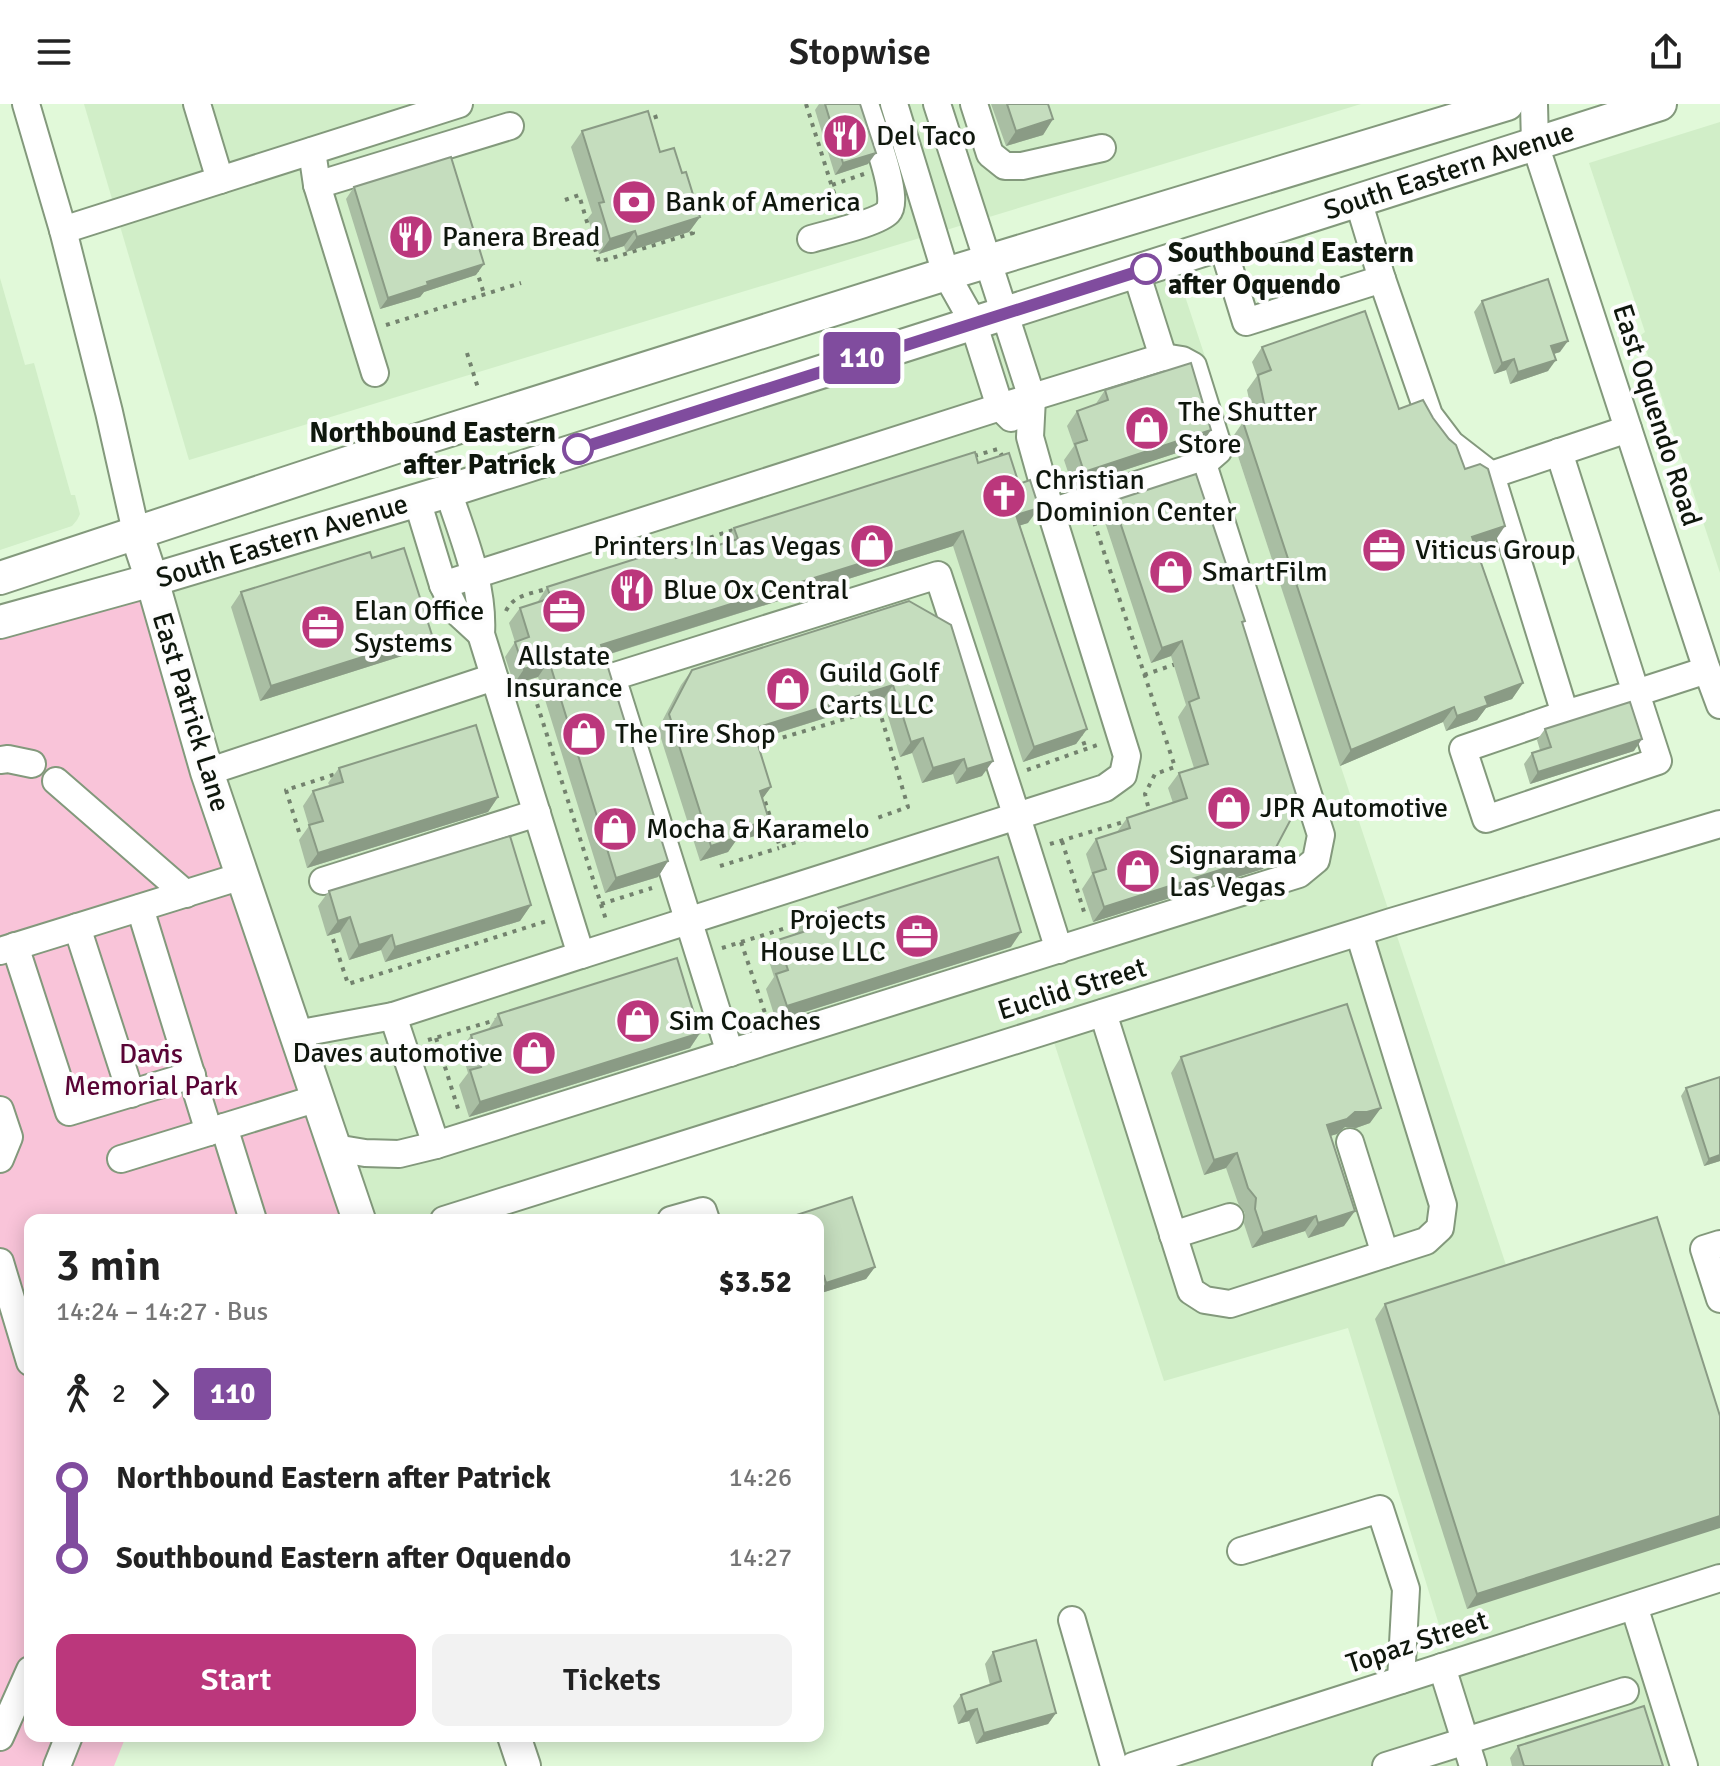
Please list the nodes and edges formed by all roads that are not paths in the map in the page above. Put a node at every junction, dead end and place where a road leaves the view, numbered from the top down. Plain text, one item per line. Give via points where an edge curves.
1 (26, 104) edge
2 (197, 104) edge
3 (459, 104) edge
4 (865, 104) edge
5 (894, 104) edge
6 (937, 104) edge
7 (974, 104) edge
8 (1534, 104) edge
9 (1660, 104) edge
10 (1500, 105) edge
11 (510, 126) dead end
12 (1535, 144) junction
13 (1102, 148) dead end
14 (312, 151) junction
15 (220, 180) junction
16 (317, 185) junction
17 (1358, 200) junction
18 (63, 230) junction
19 (811, 239) dead end
20 (1222, 244) junction
21 (987, 262) junction
22 (1136, 272) junction
23 (946, 274) junction
24 (1382, 279) junction
25 (988, 318) junction
26 (1163, 357) junction
27 (375, 373) dead end
28 (1032, 398) junction
29 (1000, 407) junction
30 (1628, 429) junction
31 (1030, 437) junction
32 (1559, 452) junction
33 (1203, 464) junction
34 (1491, 475) junction
35 (448, 491) junction
36 (417, 500) junction
37 (1051, 512) junction
38 (136, 532) junction
39 (474, 576) junction
40 (0, 578) edge
41 (152, 580) junction
42 (443, 585) junction
43 (0, 622) edge
44 (481, 634) junction
45 (1707, 670) junction
46 (507, 681) junction
47 (1636, 693) junction
48 (1720, 705) edge
49 (1565, 714) junction
50 (0, 760) edge
51 (32, 764) dead end
52 (207, 772) junction
53 (56, 781) dead end
54 (537, 813) junction
55 (1017, 817) junction
56 (1720, 824) edge
57 (242, 876) junction
58 (323, 881) dead end
59 (186, 894) junction
60 (140, 908) junction
61 (688, 921) junction
62 (77, 927) junction
63 (1359, 933) junction
64 (7, 948) edge
65 (1059, 950) junction
66 (581, 955) junction
67 (1103, 1013) junction
68 (393, 1016) junction
69 (296, 1034) junction
70 (730, 1053) junction
71 (192, 1075) junction
72 (131, 1094) junction
73 (318, 1098) junction
74 (0, 1110) edge
75 (216, 1130) junction
76 (1350, 1142) edge
77 (436, 1145) junction
78 (335, 1148) junction
79 (0, 1159) edge
80 (121, 1159) dead end
81 (251, 1214) edge
82 (357, 1214) edge
83 (463, 1214) edge
84 (1230, 1217) dead end
85 (1173, 1235) junction
86 (1720, 1244) edge
87 (1385, 1254) junction
88 (0, 1262) edge
89 (1720, 1299) edge
90 (24, 1342) edge
91 (1241, 1551) dead end
92 (1720, 1578) edge
93 (1634, 1606) junction
94 (1072, 1620) dead end
95 (1442, 1667) junction
96 (1401, 1680) junction
97 (24, 1683) edge
98 (1625, 1691) dead end
99 (0, 1737) edge
100 (67, 1742) edge
101 (516, 1742) edge
102 (1469, 1754) edge
103 (57, 1766) edge
104 (524, 1766) edge
105 (1114, 1766) edge
106 (1133, 1766) edge
107 (1386, 1766) edge
108 (1684, 1766) edge

1 - 18 street, East Patrick Lane
2 - 15 street
3 - 14 street
4 - 19 street via 892,205 875,220
5 - 23 street
6 - 21 street
7 - 13 street via 990,154 1005,166
8 - 12 street, East Oquendo Road
9 - 12 main road, South Eastern Avenue
10 - 12 street, East Oquendo Road
10 - 21 main road, South Eastern Avenue
11 - 16 street
12 - 17 main road, South Eastern Avenue
12 - 30 street, East Oquendo Road
14 - 15 street
14 - 16 street
15 - 18 street
16 - 27 street
17 - 20 main road, South Eastern Avenue
17 - 24 street
18 - 38 street, East Patrick Lane
20 - 22 main road, South Eastern Avenue
20 - 24 street via 1246,322
21 - 23 main road, South Eastern Avenue
21 - 25 street
22 - 25 main road, South Eastern Avenue
22 - 26 street
23 - 25 street
23 - 38 main road, South Eastern Avenue
24 - 34 street via 1429,415 1451,444
25 - 28 street
25 - 29 street
25 - 35 main road, South Eastern Avenue
26 - 28 street
26 - 33 street via 1193,366 1218,446
28 - 29 street
28 - 31 street
29 - 31 street
29 - 39 street
30 - 32 street
30 - 45 street, East Oquendo Road
31 - 37 street
32 - 34 street
32 - 47 street
33 - 37 street
33 - 65 street via 1321,835 1316,860 1299,874
34 - 49 street
35 - 36 main road, South Eastern Avenue
35 - 39 street
36 - 41 main road, South Eastern Avenue
36 - 42 street
37 - 55 street via 1127,756 1123,775 1105,788
38 - 40 main road, South Eastern Avenue
38 - 41 main road, East Patrick Lane
39 - 42 street
39 - 44 street
41 - 43 main road, South Eastern Avenue
41 - 52 main road, East Patrick Lane
42 - 44 street via 456,611
44 - 46 street
45 - 47 street
45 - 48 street, East Oquendo Road
46 - 52 street
46 - 54 street
47 - 49 street
47 - 49 street via 1658,761 1486,819 1463,749
50 - 51 street
52 - 57 main road, East Patrick Lane
53 - 59 street
54 - 58 street
54 - 66 street
55 - 61 street
55 - 61 street via 938,575 612,677
55 - 65 street
56 - 63 street, Euclid Street
57 - 59 street
57 - 69 main road, East Patrick Lane
59 - 60 street
60 - 62 street
60 - 71 street
61 - 66 street
61 - 70 street
62 - 64 street
62 - 72 street
63 - 67 street, Euclid Street
63 - 87 street via 1443,1205 1440,1228 1426,1241
64 - 72 street via 69,1112
65 - 70 street
66 - 68 street
67 - 83 street, Euclid Street
67 - 85 street
68 - 69 street
68 - 77 street
69 - 73 main road, East Patrick Lane
70 - 77 street
71 - 72 street
71 - 75 street
73 - 75 street
73 - 78 main road, East Patrick Lane
74 - 79 street via 9,1137
75 - 80 street
75 - 81 street
76 - 87 street
77 - 78 street via 399,1154
78 - 82 main road, East Patrick Lane
84 - 85 street
85 - 87 street via 1191,1291 1205,1300 1230,1304
86 - 89 street via 1704,1249
88 - 90 street
91 - 96 street via 1380,1509 1406,1589
92 - 93 street, Topaz Street
93 - 95 street, Topaz Street
93 - 108 street
94 - 105 street
95 - 96 street, Topaz Street
95 - 102 street
96 - 106 street, Topaz Street
97 - 99 street
98 - 102 street
100 - 103 street
101 - 104 main road
102 - 107 street

